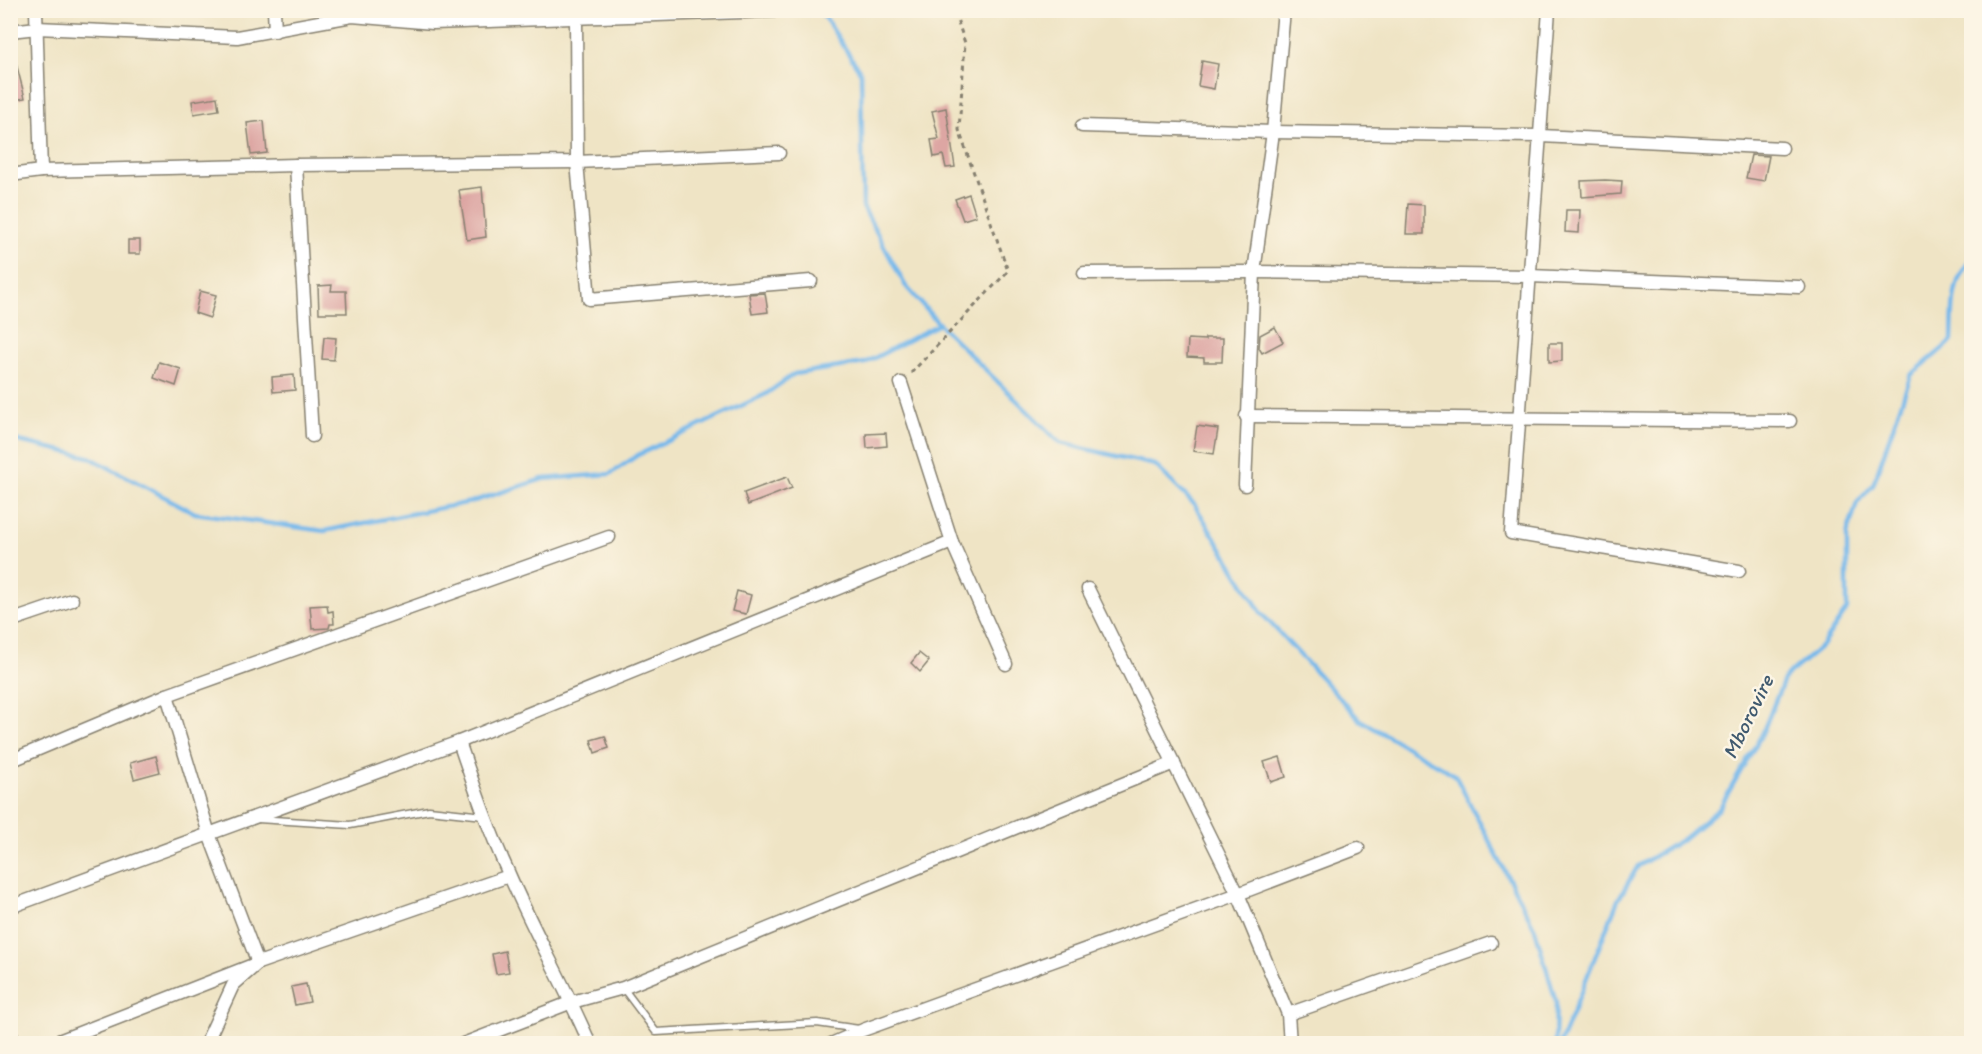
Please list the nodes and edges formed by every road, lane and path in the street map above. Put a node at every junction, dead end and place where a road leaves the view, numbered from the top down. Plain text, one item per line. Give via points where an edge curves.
1 (36, 10) edge
2 (274, 10) edge
3 (774, 10) edge
4 (954, 10) edge
5 (1284, 10) edge
6 (1549, 10) edge
7 (576, 19) junction
8 (37, 28) junction
9 (10, 31) edge
10 (275, 31) junction
11 (1082, 126) dead end
12 (1273, 132) junction
13 (1541, 136) junction
14 (1782, 148) dead end
15 (779, 153) dead end
16 (577, 162) junction
17 (296, 165) junction
18 (40, 171) junction
19 (10, 175) edge
20 (1254, 272) junction
21 (1084, 273) dead end
22 (1530, 276) junction
23 (811, 281) dead end
24 (1799, 287) dead end
25 (901, 383) joint
26 (1246, 416) junction
27 (1520, 417) junction
28 (1790, 421) dead end
29 (312, 436) dead end
30 (1245, 485) dead end
31 (609, 537) dead end
32 (952, 542) junction
33 (1739, 571) dead end
34 (1088, 589) dead end
35 (72, 600) dead end
36 (10, 621) edge
37 (1006, 664) dead end
38 (167, 695) junction
39 (459, 742) junction
40 (10, 761) edge
41 (1174, 763) junction
42 (484, 816) junction
43 (248, 819) junction
44 (209, 834) junction
45 (1358, 848) dead end
46 (509, 876) junction
47 (1238, 894) junction
48 (10, 907) edge
49 (1491, 943) dead end
50 (258, 963) junction
51 (623, 988) junction
52 (572, 1002) junction
53 (1288, 1014) junction
54 (863, 1030) junction
55 (10, 1032) edge
56 (15, 1044) edge
57 (51, 1044) edge
58 (209, 1044) edge
59 (463, 1044) edge
60 (590, 1044) edge
61 (831, 1044) edge
62 (1290, 1044) edge

1 - 8 street
2 - 10 street
3 - 7 street
4 - 25 path via 965,43 959,130 1008,272
5 - 12 street
6 - 13 street
7 - 10 street via 433,23 352,16
7 - 16 street
8 - 9 street
8 - 10 street via 237,37
8 - 18 street
11 - 12 street
12 - 13 street
12 - 20 street
13 - 14 street
13 - 22 street
15 - 16 street
16 - 17 street
16 - 23 street via 589,300
17 - 18 street
17 - 29 street
18 - 19 street
20 - 21 street
20 - 22 street
20 - 26 street
22 - 24 street
22 - 27 street
25 - 32 street
26 - 27 street
26 - 30 street
27 - 28 street
27 - 33 street via 1511,533
31 - 38 street
32 - 37 street
32 - 39 street
34 - 41 street
35 - 36 street
38 - 40 street
38 - 44 street
39 - 42 street
39 - 43 street
41 - 47 street
41 - 51 street
42 - 43 lane via 429,810 350,825
42 - 46 street
43 - 44 street
44 - 48 street
44 - 50 street
45 - 47 street
46 - 50 street
46 - 52 street
47 - 53 street
47 - 54 street
49 - 53 street
50 - 57 street
50 - 58 street via 233,985
51 - 52 street
51 - 54 lane via 656,1032 817,1023
52 - 59 street
52 - 60 street
53 - 62 street
54 - 61 street
55 - 56 street

